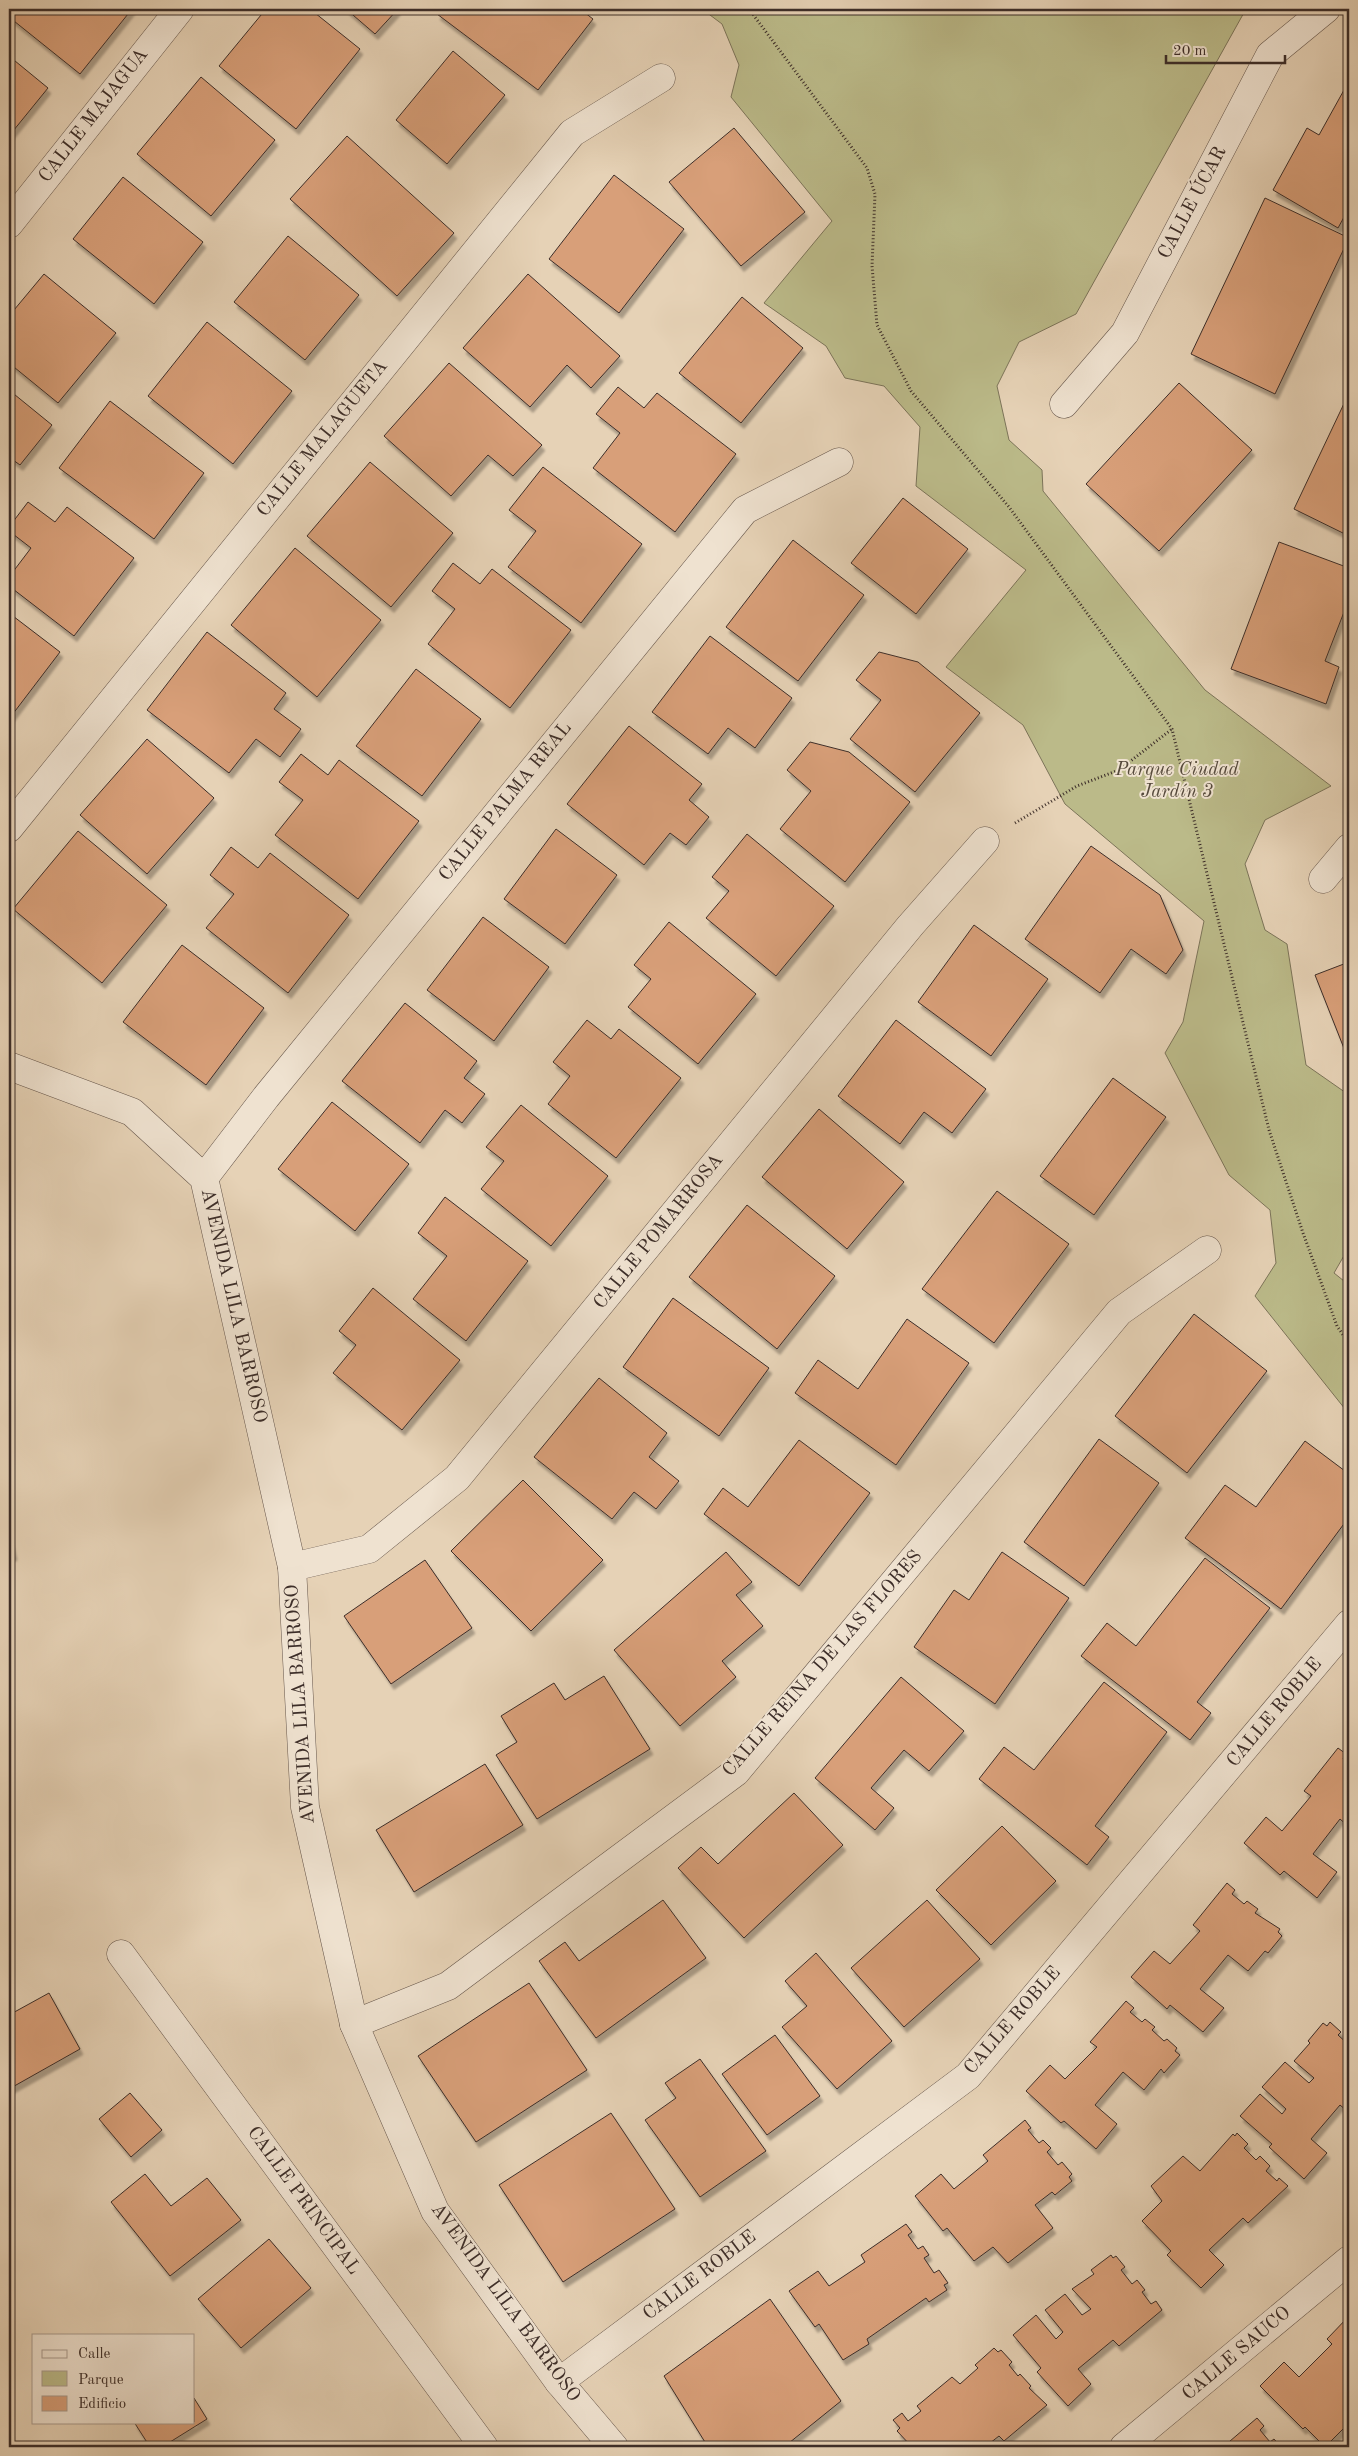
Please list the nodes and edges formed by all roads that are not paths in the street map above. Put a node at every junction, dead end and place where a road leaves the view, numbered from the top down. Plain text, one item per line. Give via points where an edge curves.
1 (180, 9) edge
2 (1326, 9) edge
3 (662, 78) dead end
4 (9, 224) edge
5 (1064, 404) dead end
6 (839, 462) dead end
7 (9, 828) edge
8 (985, 841) road end
9 (1349, 848) edge
10 (1323, 879) dead end
11 (9, 1066) edge
12 (204, 1178) junction
13 (1208, 1250) dead end
14 (292, 1567) junction
15 (1349, 1624) edge
16 (122, 1954) dead end
17 (354, 2024) junction
18 (1349, 2260) edge
19 (559, 2382) junction
20 (484, 2447) edge
21 (614, 2447) edge
22 (1124, 2447) edge

1 - 4 street, CALLE MAJAGUA
2 - 5 street, CALLE ÚCAR via 1270,55 1125,333
3 - 7 street, CALLE MALAGUETA via 572,133
6 - 12 street, CALLE PALMA REAL via 746,510 272,1089
8 - 14 street, CALLE POMARROSA via 910,926 457,1478 368,1549
9 - 10 street
11 - 12 street, AVENIDA LILA BARROSO via 132,1112
12 - 14 street, AVENIDA LILA BARROSO
13 - 17 street, CALLE REINA DE LAS FLORES via 1119,1312 736,1772 448,1986
14 - 17 street, AVENIDA LILA BARROSO via 305,1807
15 - 19 street, CALLE ROBLE via 968,2076
16 - 20 street, CALLE PRINCIPAL
17 - 19 street, AVENIDA LILA BARROSO via 435,2211
18 - 22 street, CALLE SAUCO
19 - 21 street, AVENIDA LILA BARROSO

